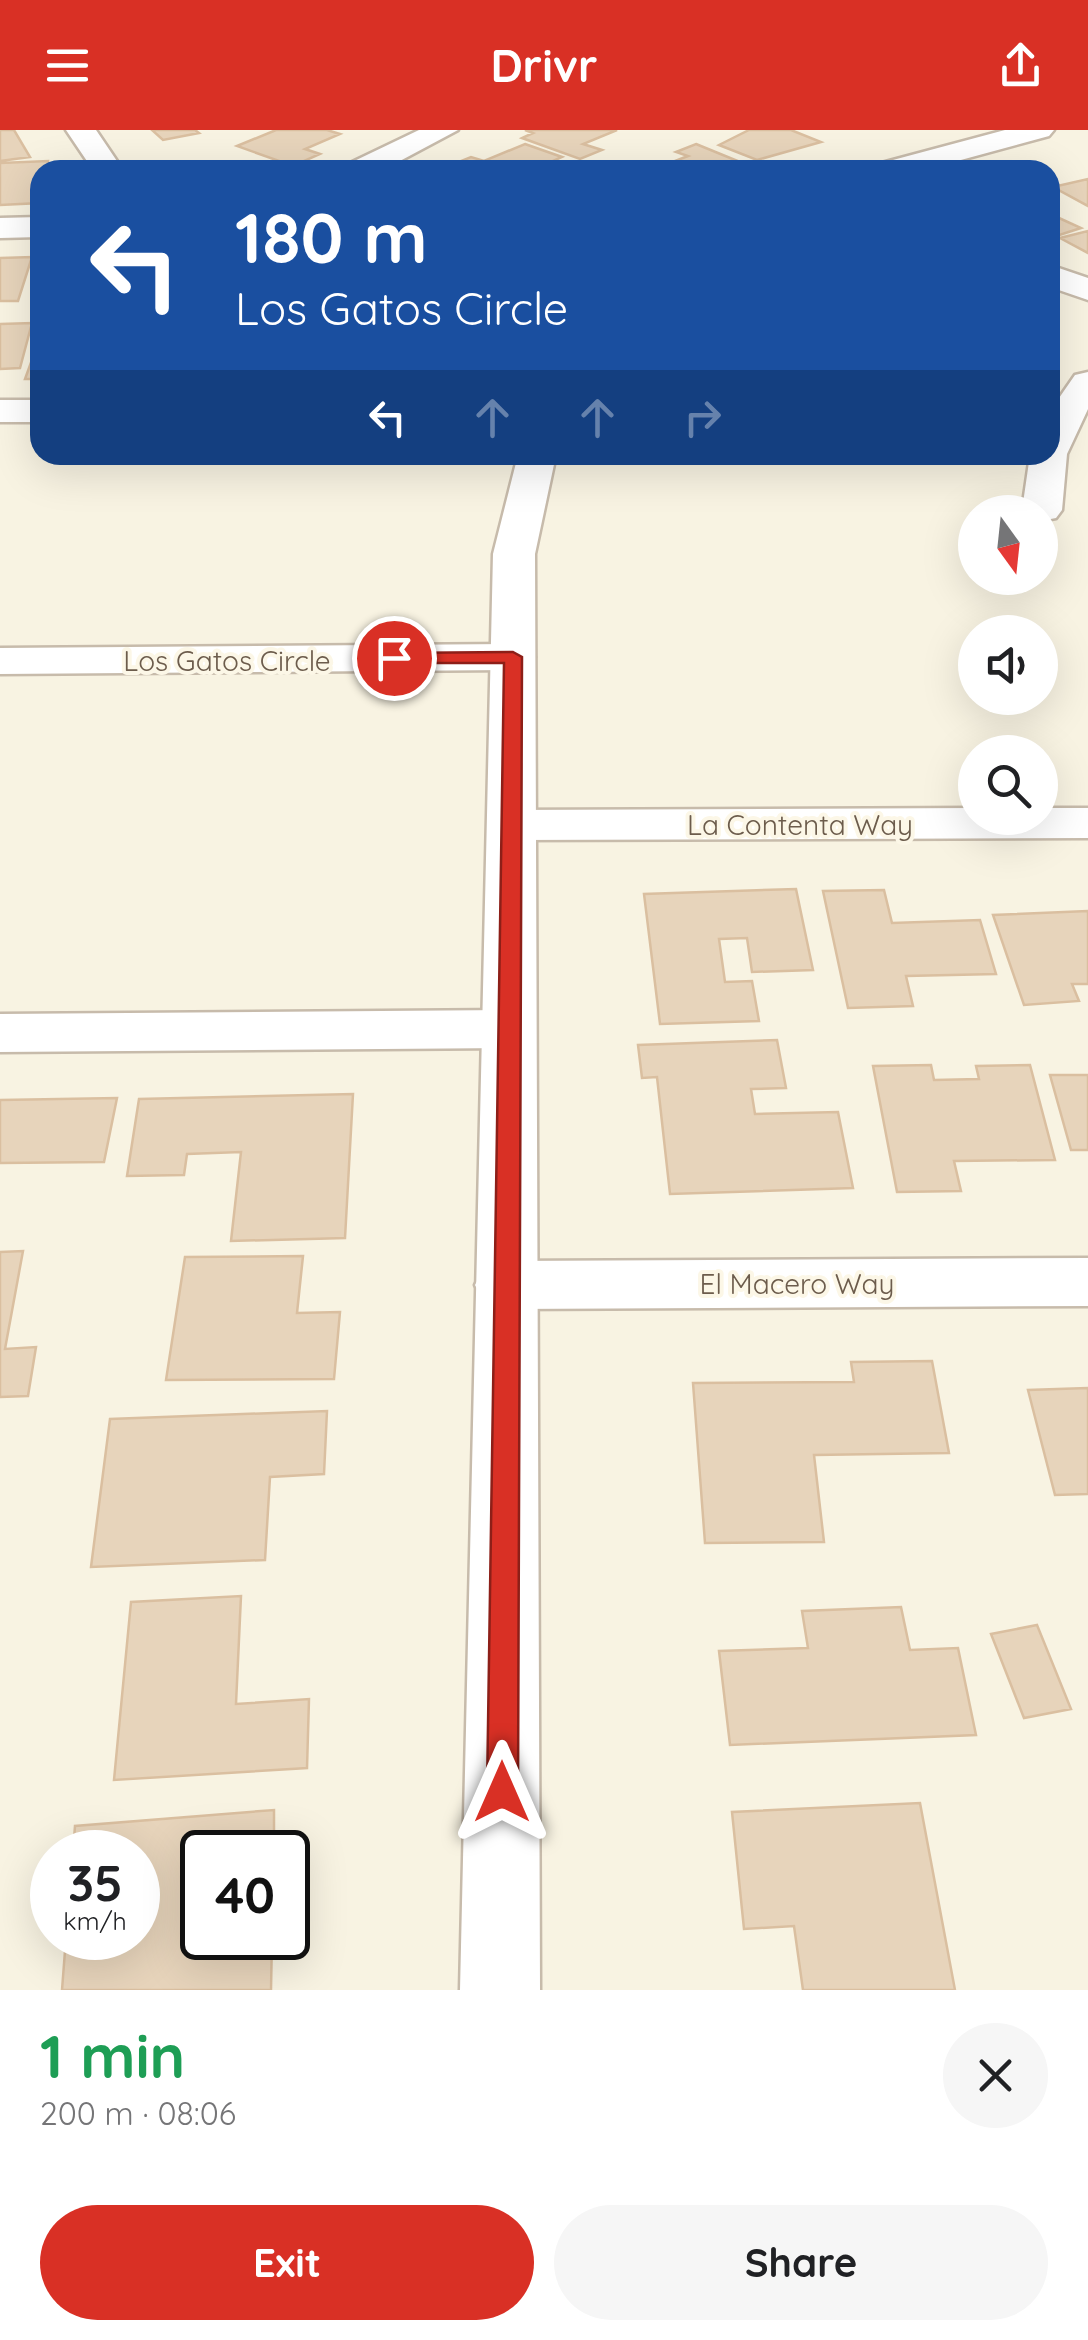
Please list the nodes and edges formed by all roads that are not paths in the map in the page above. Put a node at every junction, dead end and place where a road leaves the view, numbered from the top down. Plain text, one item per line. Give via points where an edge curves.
1 (81, 130) edge
2 (442, 130) edge
3 (1040, 130) edge
4 (101, 160) edge
5 (380, 160) edge
6 (926, 160) edge
7 (30, 227) edge
8 (0, 228) edge
9 (1060, 280) edge
10 (1088, 290) edge
11 (1088, 383) edge
12 (30, 410) edge
13 (0, 411) edge
14 (1060, 428) edge
15 (535, 465) edge
16 (1048, 465) edge
17 (1044, 495) edge
18 (513, 657) junction
19 (0, 662) edge
20 (1088, 824) edge
21 (512, 825) junction
22 (509, 1030) junction
23 (0, 1032) edge
24 (1088, 1282) edge
25 (506, 1285) junction
26 (500, 1990) edge

1 - 4 street
2 - 5 street
3 - 6 street
7 - 8 street
9 - 10 street
11 - 14 street
12 - 13 street
15 - 18 street via 514,554
16 - 17 street
18 - 19 street, Los Gatos Circle
18 - 21 street
20 - 21 street, La Contenta Way
21 - 22 street
22 - 23 street
22 - 25 street
24 - 25 street, El Macero Way
25 - 26 street

